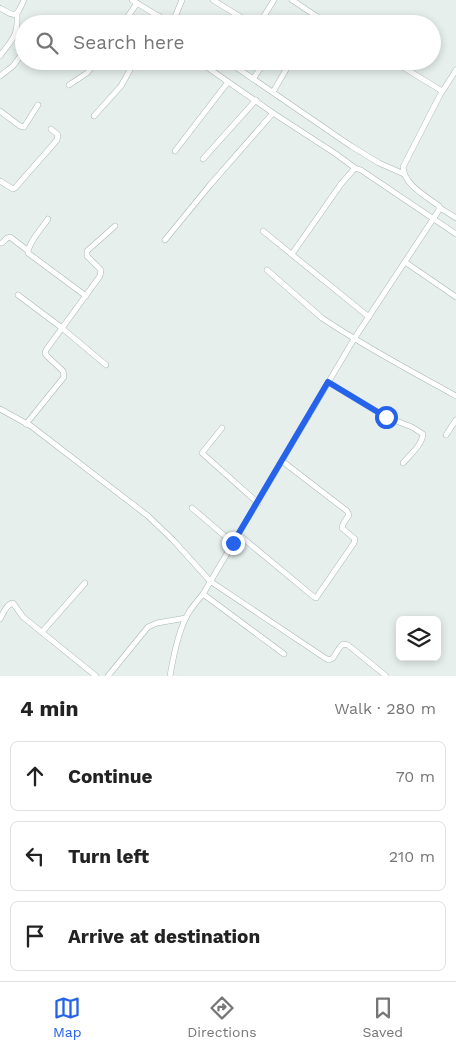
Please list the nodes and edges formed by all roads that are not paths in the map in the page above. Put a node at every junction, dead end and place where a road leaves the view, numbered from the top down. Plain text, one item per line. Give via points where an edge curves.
1 (24, 0) edge
2 (182, 0) edge
3 (214, 0) edge
4 (274, 0) edge
5 (292, 0) edge
6 (134, 2) edge
7 (0, 8) edge
8 (17, 14) joint
9 (128, 15) edge
10 (157, 15) edge
11 (176, 15) edge
12 (238, 15) edge
13 (265, 15) edge
14 (314, 15) edge
15 (15, 34) edge
16 (0, 56) edge
17 (15, 63) edge
18 (89, 70) edge
19 (130, 70) edge
20 (211, 70) edge
21 (240, 70) edge
22 (259, 70) edge
23 (286, 70) edge
24 (408, 70) edge
25 (456, 70) edge
26 (0, 76) edge
27 (253, 79) junction
28 (228, 82) junction
29 (70, 85) dead end
30 (442, 91) junction
31 (273, 92) junction
32 (256, 100) junction
33 (38, 105) dead end
34 (0, 111) edge
35 (273, 112) junction
36 (94, 116) dead end
37 (51, 129) dead end
38 (176, 151) dead end
39 (203, 159) dead end
40 (355, 168) junction
41 (404, 174) junction
42 (0, 181) edge
43 (437, 213) junction
44 (456, 218) edge
45 (48, 220) dead end
46 (115, 226) dead end
47 (264, 231) dead end
48 (456, 234) edge
49 (165, 240) dead end
50 (0, 243) edge
51 (27, 250) junction
52 (292, 254) junction
53 (404, 262) junction
54 (267, 270) dead end
55 (18, 295) dead end
56 (86, 296) junction
57 (456, 297) edge
58 (369, 317) junction
59 (62, 328) junction
60 (354, 339) junction
61 (106, 365) dead end
62 (328, 382) junction
63 (456, 396) edge
64 (0, 410) edge
65 (456, 420) edge
66 (26, 424) junction
67 (222, 428) dead end
68 (446, 435) dead end
69 (282, 460) junction
70 (403, 463) dead end
71 (258, 503) junction
72 (192, 508) dead end
73 (238, 534) junction
74 (233, 543) junction
75 (210, 581) junction
76 (85, 583) dead end
77 (203, 594) junction
78 (0, 605) edge
79 (5, 610) junction
80 (186, 618) junction
81 (0, 619) edge
82 (42, 632) junction
83 (284, 654) dead end
84 (96, 676) edge
85 (108, 676) edge
86 (170, 676) edge
87 (386, 676) edge

1 - 8 street
2 - 11 street
3 - 12 street
4 - 13 street
5 - 14 street
6 - 9 street
6 - 10 street
7 - 8 street via 11,15
15 - 16 street
17 - 26 street
18 - 29 street
19 - 36 street via 121,86
20 - 28 street
21 - 27 street
22 - 27 street
23 - 31 street
24 - 30 street
25 - 30 street
27 - 31 street
28 - 32 street
28 - 38 street
30 - 41 street via 404,163
31 - 41 street via 351,146
32 - 35 street
32 - 39 street
33 - 34 street via 24,127
35 - 40 street
35 - 49 street
37 - 42 street via 58,135 58,140 15,188
40 - 43 street
40 - 52 street
41 - 43 street
43 - 44 street
43 - 48 street
43 - 53 street
45 - 51 street
46 - 56 street via 87,252 102,272
47 - 52 street
50 - 51 street via 10,237
51 - 56 street
52 - 58 street
53 - 57 street
53 - 58 street
54 - 60 street via 322,318
55 - 59 street
56 - 59 street
58 - 60 street
59 - 61 street
59 - 66 street via 45,353 63,371 64,377
60 - 62 street
60 - 63 street
62 - 69 street
62 - 70 street via 386,417 423,434
64 - 66 street
65 - 68 street
66 - 75 street via 148,516
67 - 71 street via 202,453
69 - 71 street
69 - 73 street via 348,511 342,528 355,539 354,542 316,598
71 - 73 street
72 - 74 street
73 - 74 street
74 - 75 street
75 - 77 street
75 - 87 street via 324,658 333,658 343,644 348,645
76 - 82 street
77 - 80 street
77 - 83 street
78 - 79 street
79 - 81 street
79 - 82 street via 13,603 20,614
80 - 85 street via 148,627
80 - 86 street
82 - 84 street

